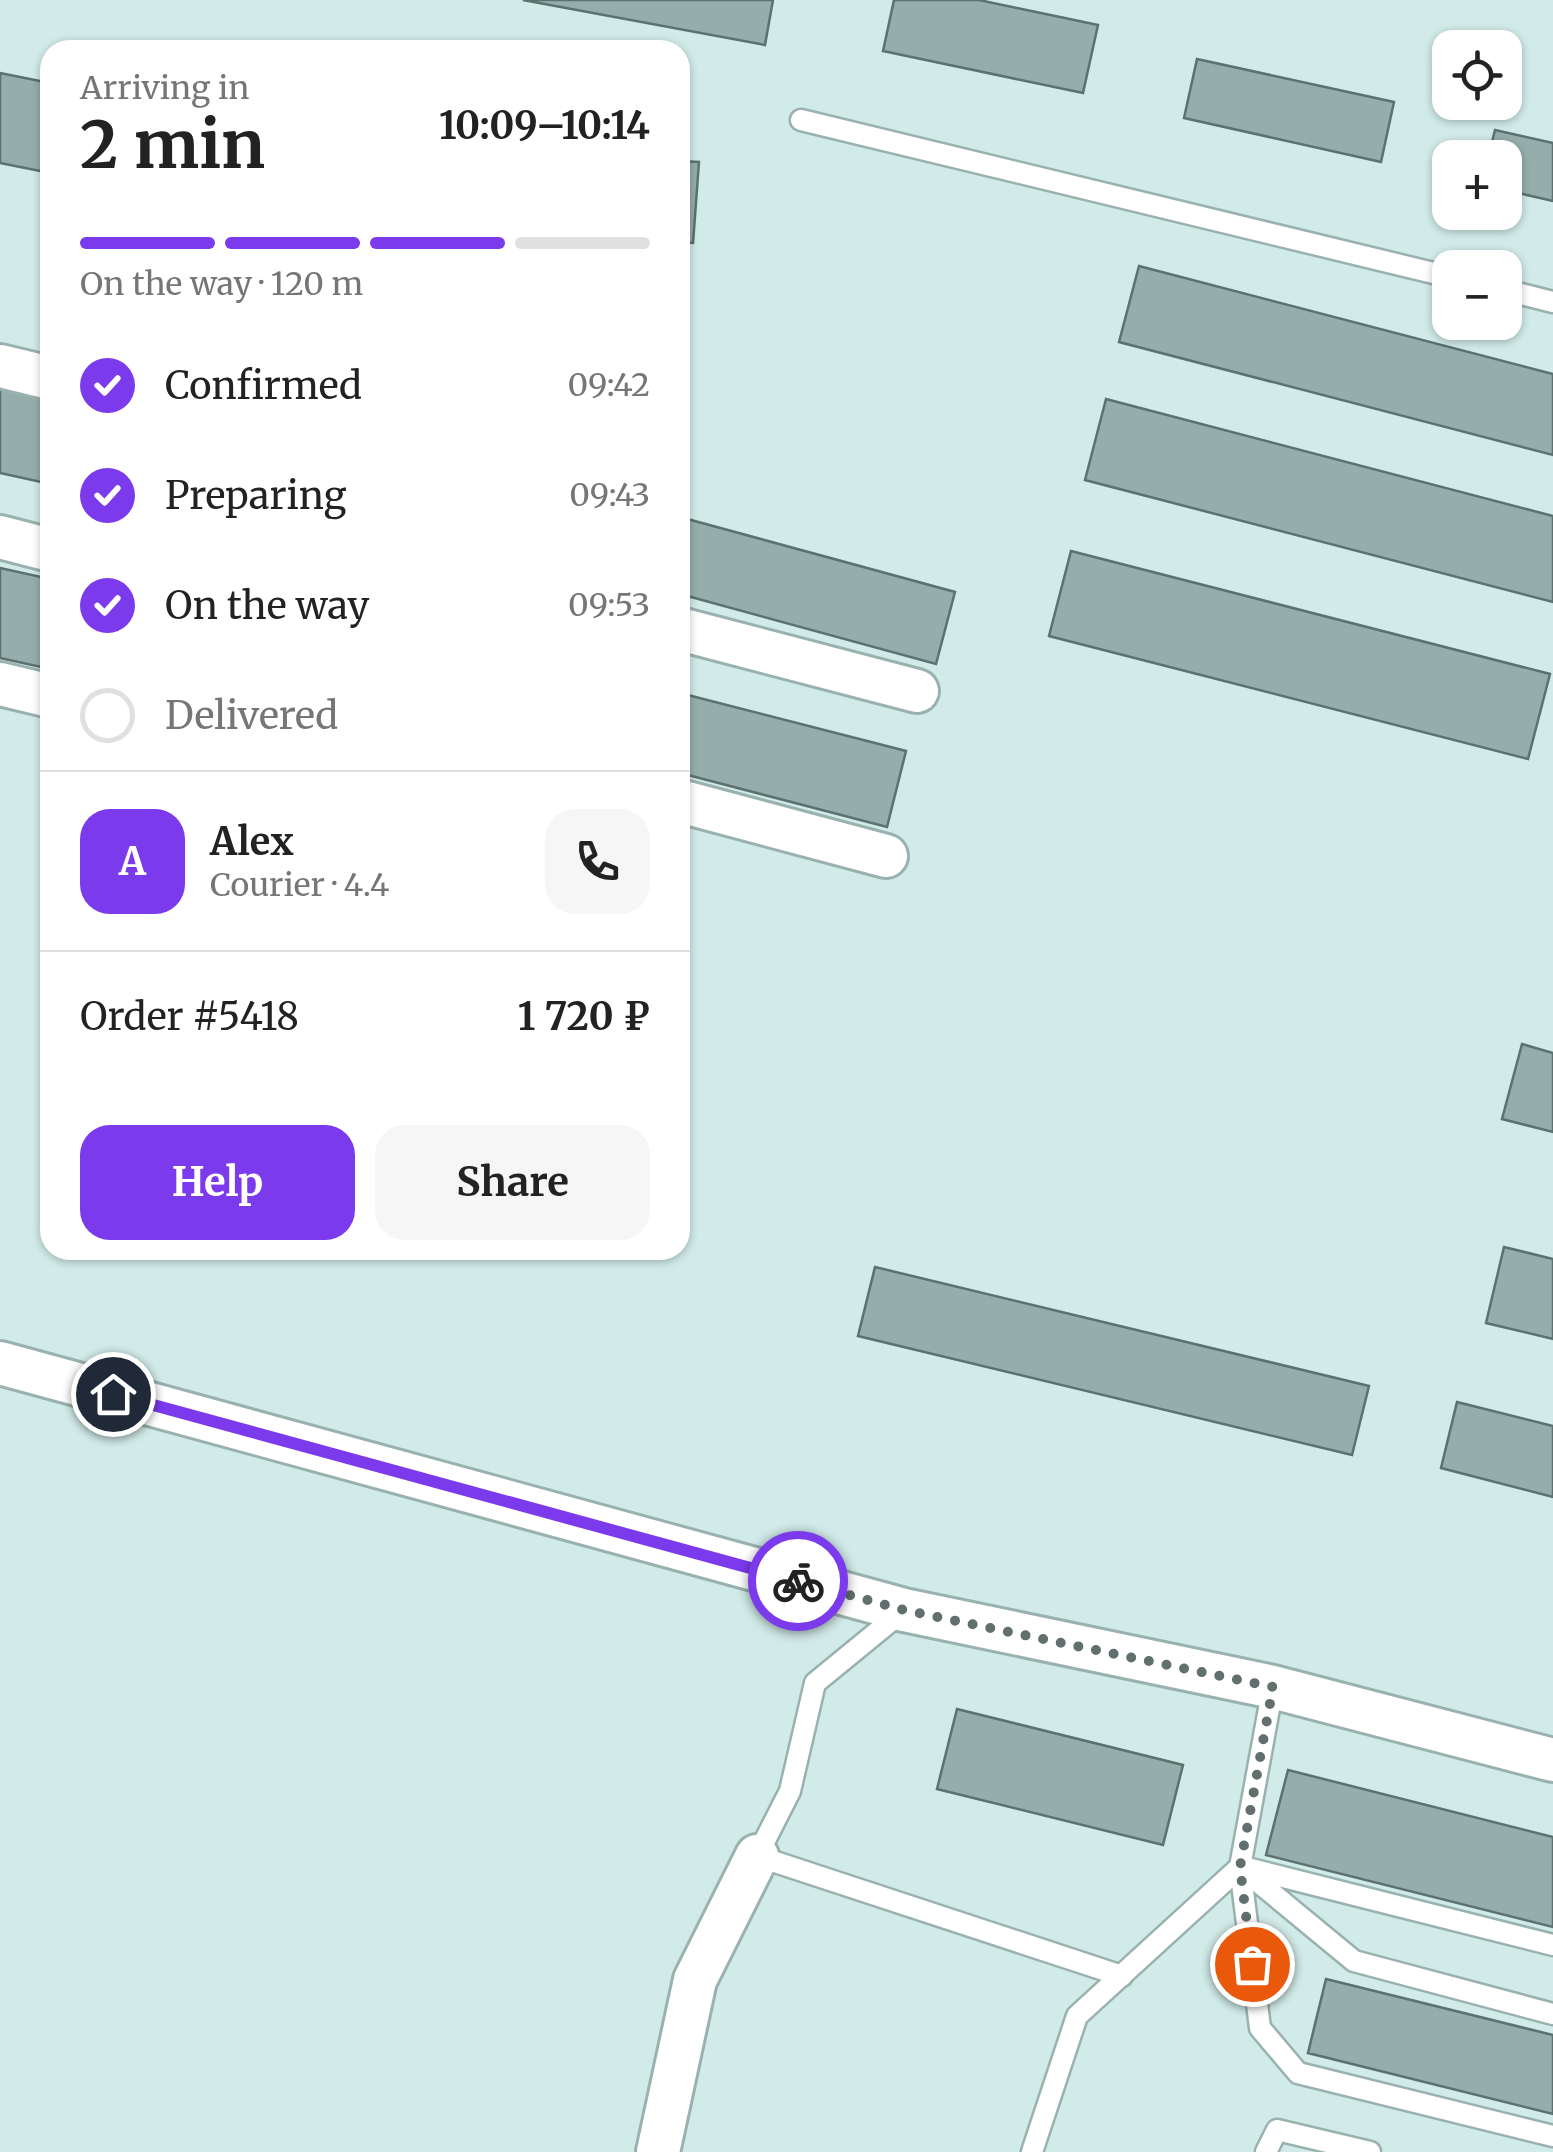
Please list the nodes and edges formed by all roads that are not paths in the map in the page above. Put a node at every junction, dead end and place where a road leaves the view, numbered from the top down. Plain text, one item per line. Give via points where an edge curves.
1 (801, 120) dead end
2 (1432, 273) edge
3 (1522, 294) edge
4 (1553, 302) edge
5 (0, 366) edge
6 (40, 376) edge
7 (0, 538) edge
8 (40, 548) edge
9 (690, 632) edge
10 (0, 684) edge
11 (917, 691) dead end
12 (40, 694) edge
13 (690, 804) edge
14 (886, 856) dead end
15 (0, 1363) edge
16 (904, 1610) junction
17 (1273, 1687) junction
18 (1553, 1760) edge
19 (757, 1856) junction
20 (1240, 1867) junction
21 (1553, 1944) edge
22 (1122, 1976) junction
23 (1553, 2014) edge
24 (1553, 2136) edge
25 (658, 2152) edge
26 (1032, 2152) edge
27 (1266, 2152) edge
28 (1370, 2152) edge

1 - 2 lane
3 - 4 lane
5 - 6 street
7 - 8 street
9 - 11 street
10 - 12 street
13 - 14 street
15 - 16 street
16 - 17 street
16 - 19 lane via 814,1683 790,1790
17 - 18 street
17 - 20 lane
19 - 22 lane
19 - 25 street via 695,1980
20 - 21 lane
20 - 22 lane
20 - 23 lane via 1354,1961
20 - 24 lane via 1260,2028 1298,2073
22 - 26 lane via 1077,2016
27 - 28 lane via 1277,2130

